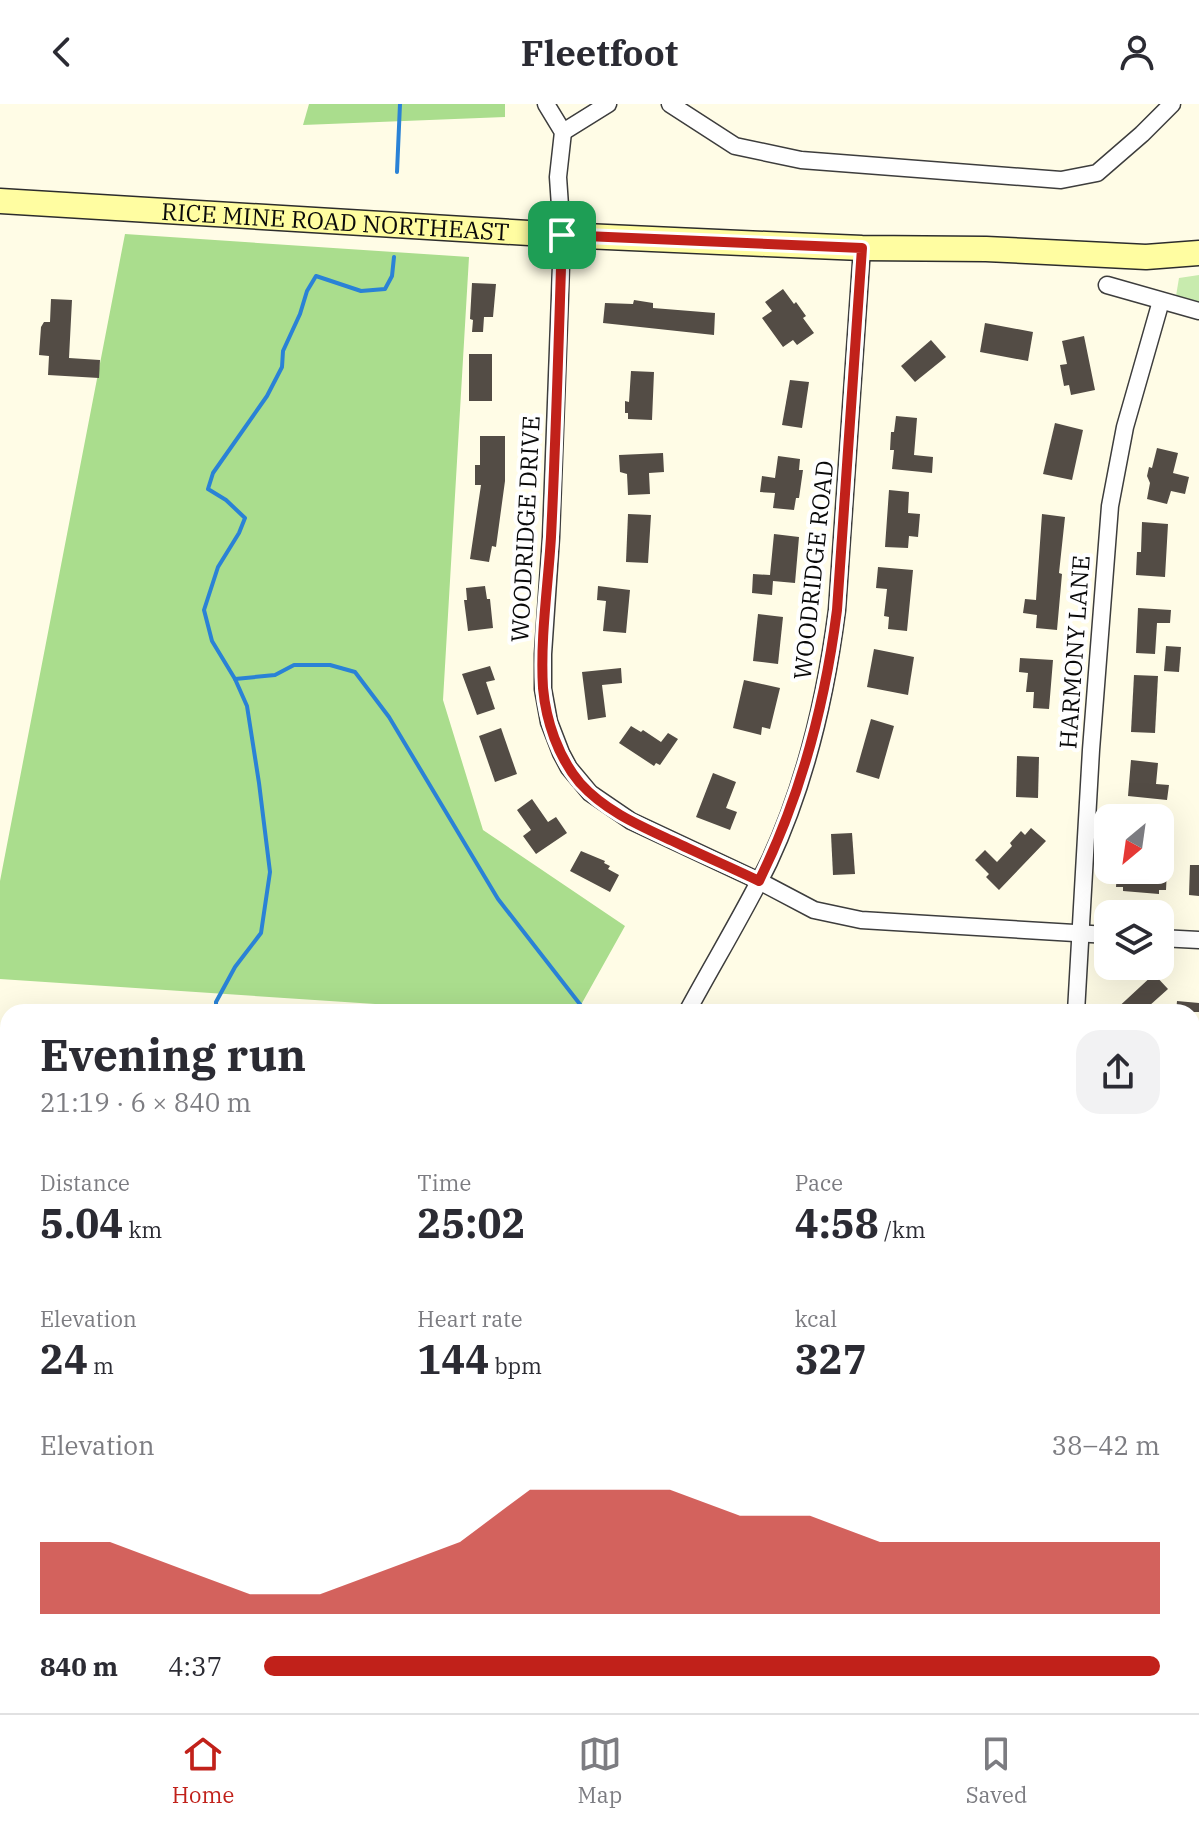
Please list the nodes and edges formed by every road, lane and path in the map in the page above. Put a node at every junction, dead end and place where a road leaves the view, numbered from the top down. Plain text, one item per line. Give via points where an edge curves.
1 (546, 104) edge
2 (608, 104) edge
3 (670, 104) edge
4 (1172, 104) edge
5 (563, 132) junction
6 (0, 201) edge
7 (562, 235) junction
8 (862, 248) junction
9 (1199, 253) edge
10 (1107, 285) dead end
11 (1161, 301) junction
12 (1199, 311) edge
13 (759, 881) junction
14 (1081, 934) junction
15 (1094, 934) edge
16 (1174, 939) edge
17 (1199, 940) edge
18 (691, 1004) edge
19 (1077, 1004) edge

1 - 5 street
2 - 5 street
3 - 4 street via 735,146 801,160 1061,180 1097,173
5 - 7 street, WOODRIDGE DRIVE via 558,177
6 - 7 main road, RICE MINE ROAD NORTHEAST
7 - 8 main road, RICE MINE ROAD NORTHEAST
7 - 13 street, WOODRIDGE DRIVE via 543,654 549,722 569,768 603,804
8 - 9 main road, RICE MINE ROAD NORTHEAST via 1146,257
8 - 13 street, WOODRIDGE ROAD via 831,659 793,799
10 - 11 street
11 - 12 street
11 - 14 street, HARMONY LANE via 1125,427 1110,506
13 - 14 street, WOODRIDGE DRIVE via 814,910 861,920
13 - 18 street, WOODRIDGE ROAD
14 - 15 street, WOODRIDGE DRIVE
14 - 19 street, HARMONY LANE
16 - 17 street

